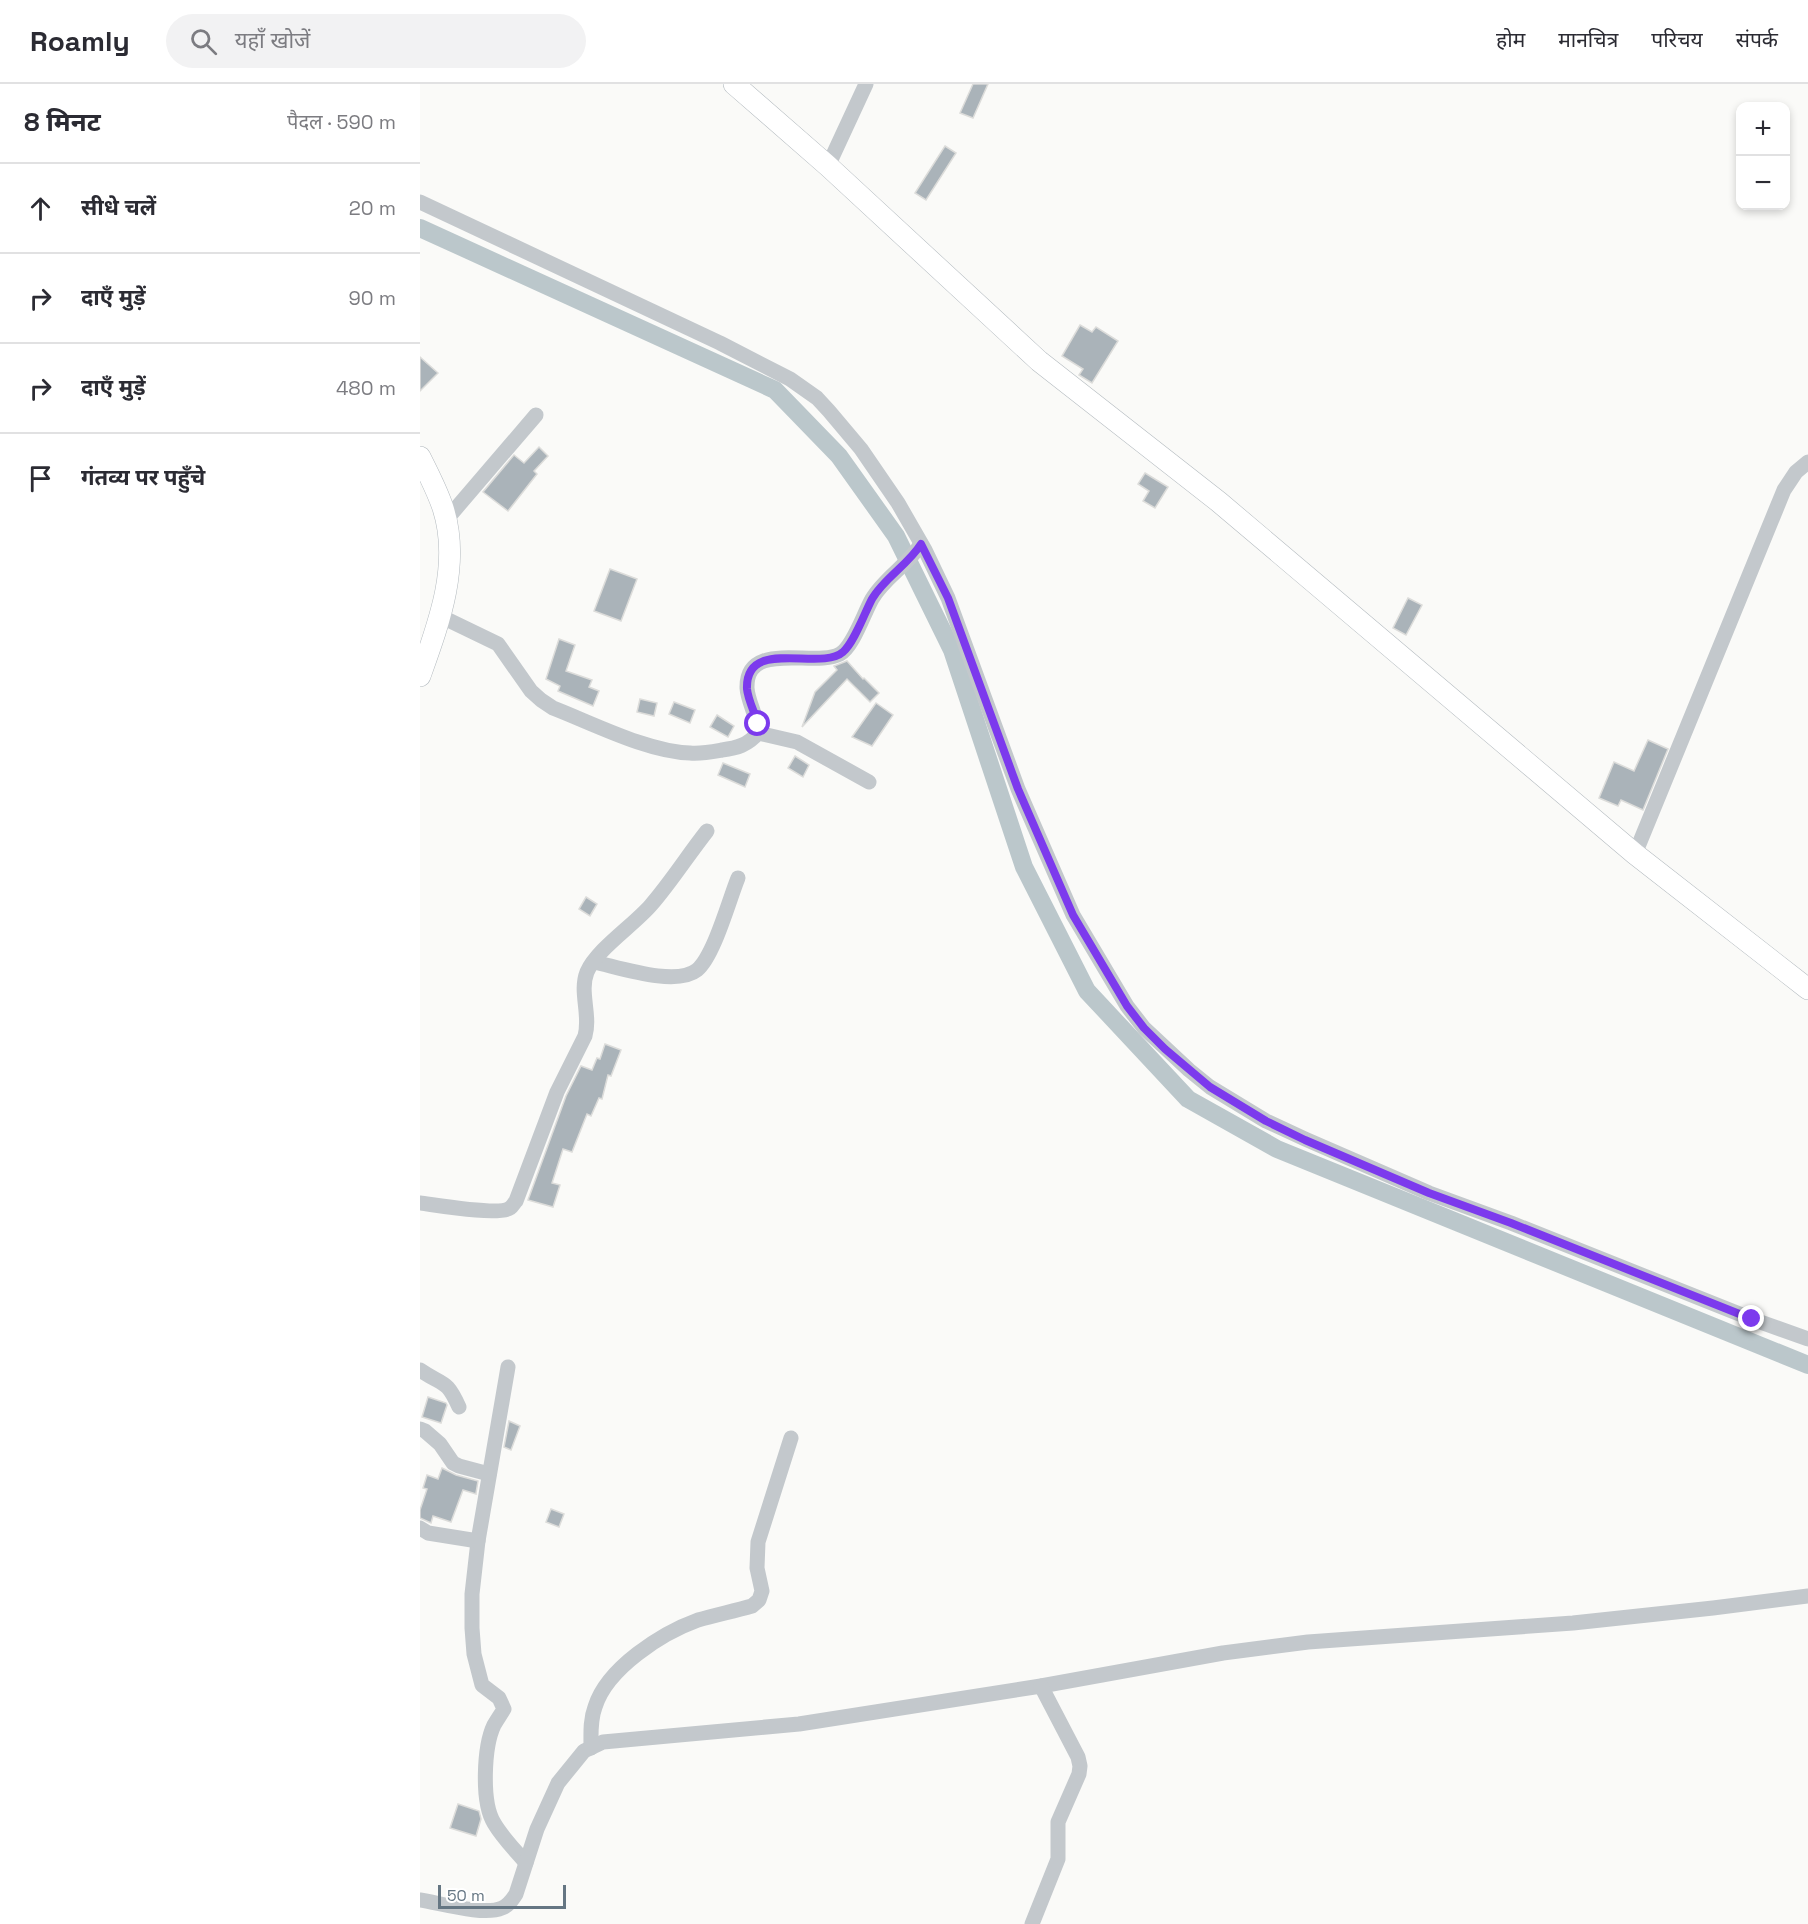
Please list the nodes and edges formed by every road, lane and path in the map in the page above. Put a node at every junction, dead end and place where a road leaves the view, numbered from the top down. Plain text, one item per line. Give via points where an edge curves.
1 (734, 84) edge
2 (866, 84) edge
3 (828, 166) junction
4 (420, 202) edge
5 (536, 415) dead end
6 (420, 457) edge
7 (1808, 462) edge
8 (446, 520) junction
9 (919, 548) junction
10 (440, 616) junction
11 (420, 676) edge
12 (758, 733) junction
13 (869, 782) dead end
14 (707, 831) dead end
15 (1635, 854) junction
16 (738, 878) dead end
17 (594, 962) junction
18 (1808, 988) edge
19 (420, 1203) edge
20 (1808, 1339) edge
21 (508, 1367) dead end
22 (420, 1370) edge
23 (459, 1407) dead end
24 (420, 1429) edge
25 (791, 1438) dead end
26 (489, 1474) junction
27 (420, 1528) edge
28 (478, 1541) junction
29 (1808, 1596) edge
30 (1041, 1686) junction
31 (591, 1748) junction
32 (526, 1863) junction
33 (420, 1900) edge
34 (1032, 1924) edge

1 - 3 street
2 - 3 street
3 - 15 street via 1040,362 1219,502
4 - 9 street via 720,343 818,398 861,449 898,503
5 - 8 street
6 - 8 street
7 - 15 street via 1784,490
8 - 10 street via 449,576
9 - 12 street via 874,596 842,653 778,658 754,667 747,689
9 - 20 street via 948,598 1018,789 1073,915 1127,1006 1181,1063 1234,1102 1305,1140 1429,1193
10 - 11 street
10 - 12 street via 498,644 531,691 553,708 628,737 688,753 707,753 742,746
12 - 13 street via 797,742
14 - 17 street via 653,903
15 - 18 street
16 - 17 street via 711,949 696,971 661,977
17 - 19 street via 585,982 585,1036 557,1092 516,1201 510,1208 488,1211
21 - 26 street
22 - 23 street via 447,1386
24 - 26 street via 441,1444 459,1467
25 - 31 street via 758,1542 757,1568 762,1591 759,1600 752,1606 698,1621 669,1634 625,1664 601,1692 594,1707
26 - 28 street
27 - 28 street via 428,1533
28 - 32 street via 472,1594 474,1654 482,1684 500,1698 504,1709 493,1727 486,1798 494,1823
29 - 30 street via 1573,1623 1308,1642
30 - 31 street via 799,1724 636,1738 603,1742
30 - 34 street via 1080,1766 1058,1822 1058,1858
31 - 32 street via 584,1751 558,1783
32 - 33 street via 516,1894 503,1908 483,1911

